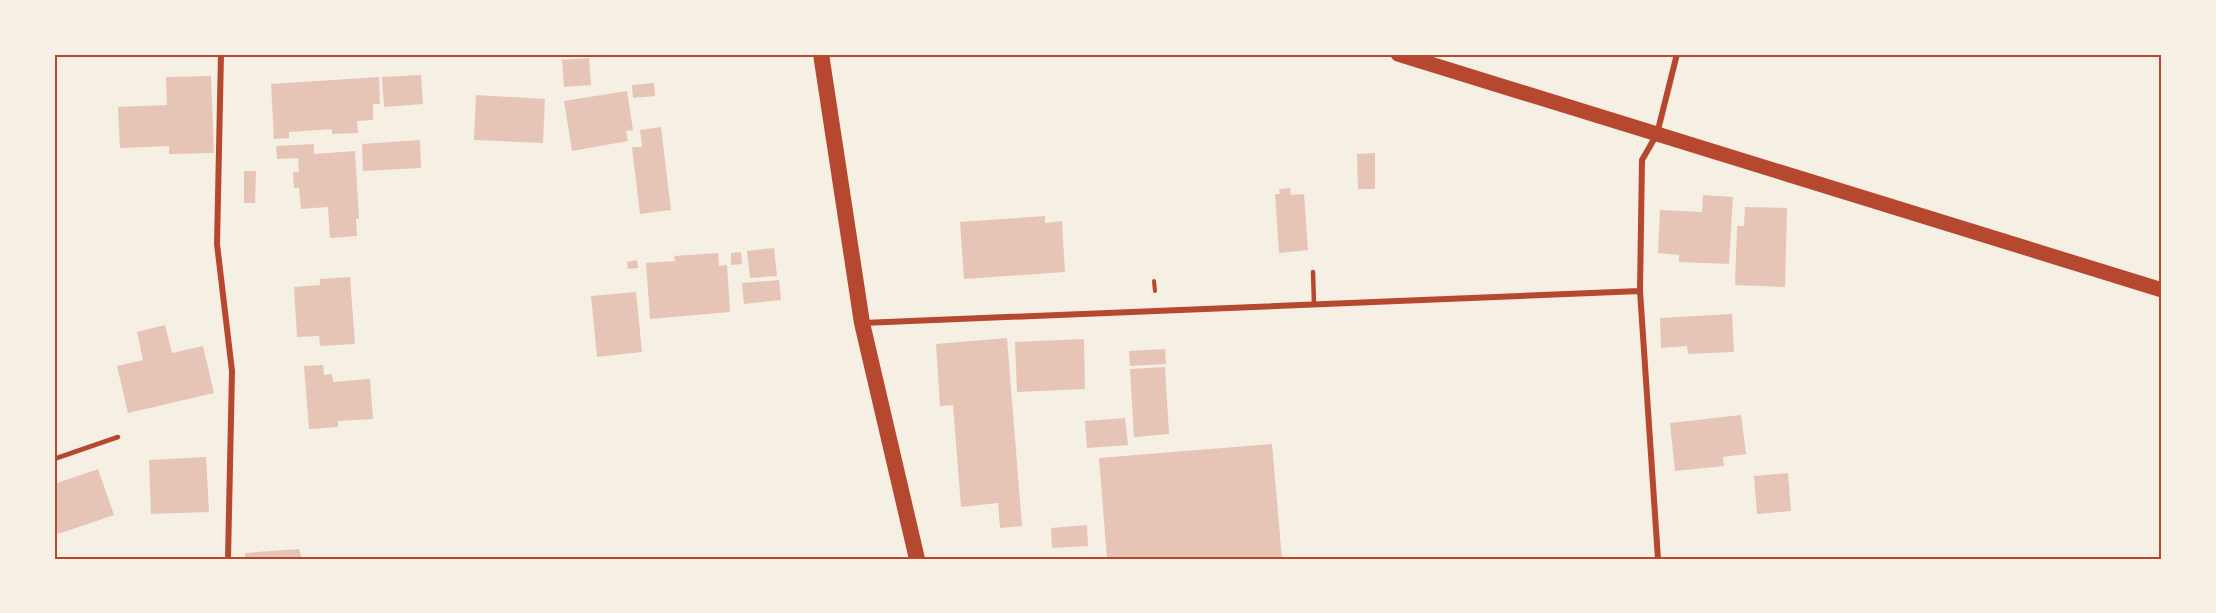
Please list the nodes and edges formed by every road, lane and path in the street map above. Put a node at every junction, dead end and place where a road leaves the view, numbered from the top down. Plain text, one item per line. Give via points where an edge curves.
1 (221, 54) edge
2 (821, 54) edge
3 (1398, 54) edge
4 (1677, 54) edge
5 (1657, 134) junction
6 (1313, 272) dead end
7 (2162, 290) edge
8 (1640, 291) junction
9 (1314, 304) junction
10 (862, 323) junction
11 (118, 437) dead end
12 (54, 459) edge
13 (228, 559) edge
14 (917, 559) edge
15 (1658, 559) edge

1 - 13 street via 217,244 232,371
2 - 10 highway
3 - 5 main road
4 - 5 street
5 - 7 main road
5 - 8 street via 1642,160
6 - 9 lane
8 - 9 street
8 - 15 street
9 - 10 street
10 - 14 highway
11 - 12 lane

